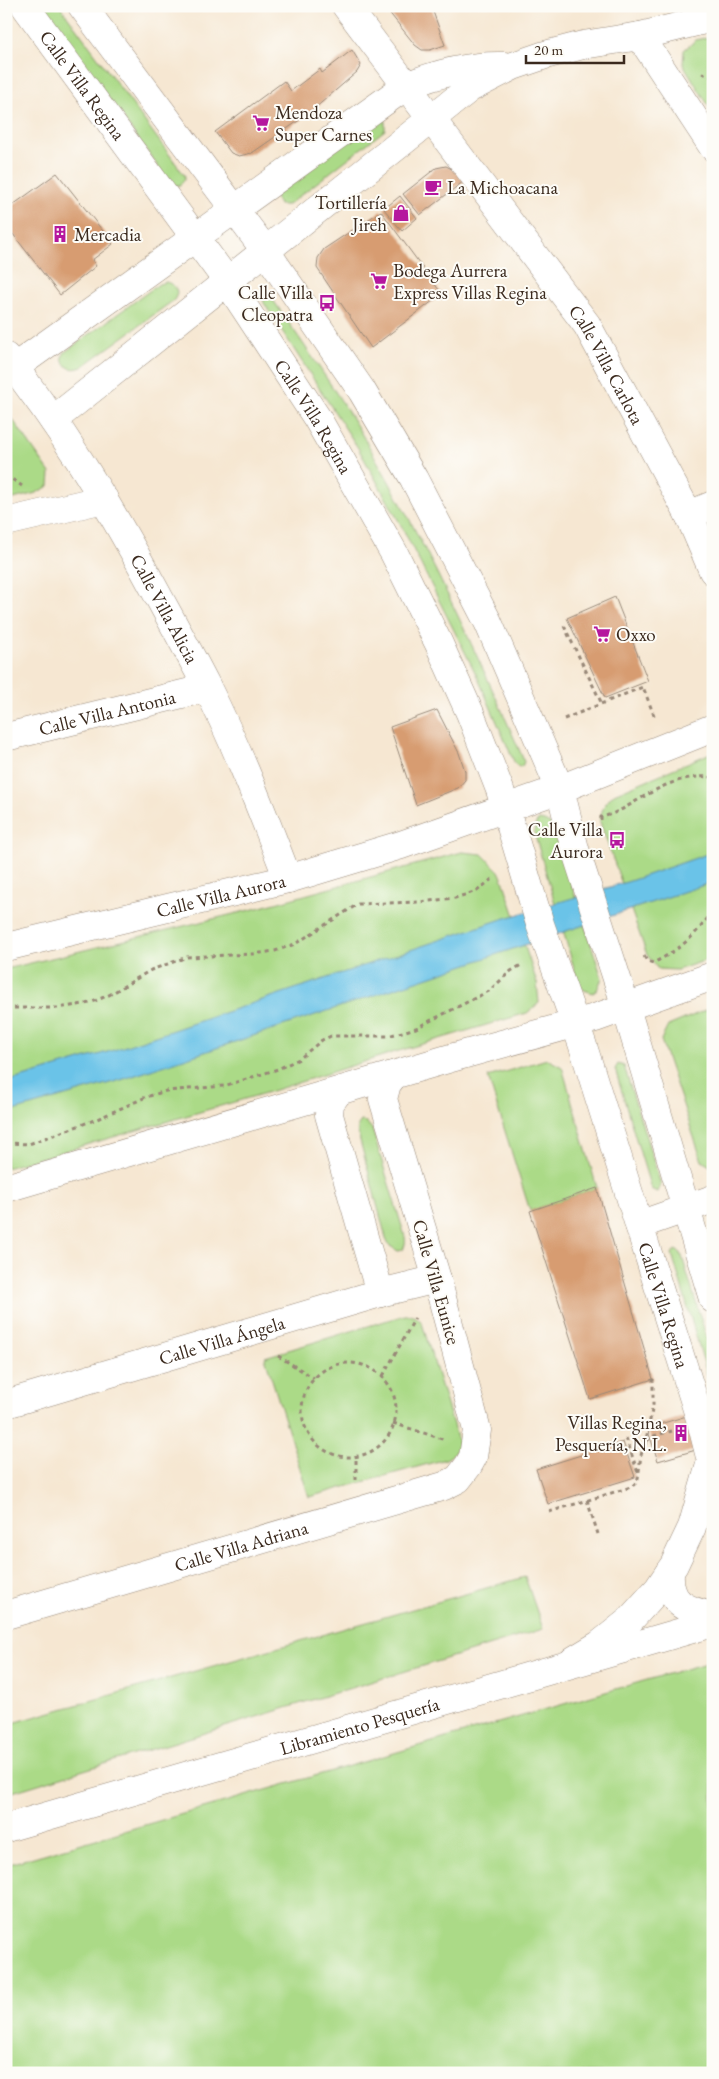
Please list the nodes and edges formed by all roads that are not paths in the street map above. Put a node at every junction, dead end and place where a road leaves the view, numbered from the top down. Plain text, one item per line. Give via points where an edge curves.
1 (25, 6) edge
2 (82, 6) edge
3 (346, 6) edge
4 (713, 18) edge
5 (640, 36) junction
6 (513, 66) junction
7 (406, 86) junction
8 (431, 119) junction
9 (713, 147) edge
10 (234, 209) junction
11 (196, 238) junction
12 (265, 250) junction
13 (227, 281) junction
14 (10, 362) edge
15 (53, 420) junction
16 (104, 499) junction
17 (701, 510) edge
18 (6, 522) edge
19 (713, 571) edge
20 (207, 688) junction
21 (713, 728) edge
22 (6, 737) edge
23 (532, 799) junction
24 (288, 879) junction
25 (6, 947) edge
26 (713, 976) edge
27 (600, 1016) junction
28 (389, 1087) junction
29 (342, 1097) junction
30 (6, 1188) edge
31 (713, 1199) edge
32 (686, 1209) junction
33 (639, 1225) junction
34 (437, 1279) junction
35 (380, 1293) junction
36 (713, 1299) edge
37 (6, 1404) edge
38 (472, 1458) joint
39 (708, 1480) edge
40 (704, 1527) edge
41 (670, 1571) junction
42 (6, 1614) edge
43 (713, 1616) edge
44 (713, 1623) edge
45 (568, 1664) junction
46 (6, 1828) edge

1 - 11 street, Calle Villa Regina
2 - 10 street, Calle Villa Regina
3 - 7 street, Calle Villa Carlota
4 - 5 street
5 - 6 street via 583,45
5 - 9 street
6 - 7 street via 470,67 443,72
6 - 8 street via 470,88
7 - 8 street, Calle Villa Carlota
7 - 10 street
8 - 12 street
8 - 17 street, Calle Villa Carlota via 587,325
10 - 11 street
10 - 12 street, Calle Villa Regina
11 - 13 street, Calle Villa Regina
11 - 14 street
12 - 13 street
12 - 23 street, Calle Villa Regina via 362,391 414,479 488,622 536,731
13 - 15 street
13 - 23 street, Calle Villa Regina via 317,418 394,554 470,713
14 - 15 street, Calle Villa Alicia
15 - 16 street, Calle Villa Alicia
16 - 18 street
16 - 20 street, Calle Villa Alicia
17 - 19 street, Calle Villa Carlota
20 - 22 street, Calle Villa Antonia
20 - 24 street, Calle Villa Alicia via 246,772
21 - 23 street, Calle Villa Aurora
23 - 24 street, Calle Villa Aurora via 401,845
23 - 27 street, Calle Villa Regina via 578,857 607,949
23 - 27 street, Calle Villa Regina via 512,875 553,963
24 - 25 street, Calle Villa Aurora
26 - 27 street
27 - 28 street
27 - 32 street, Calle Villa Regina
27 - 33 street, Calle Villa Regina
28 - 29 street
28 - 34 street, Calle Villa Eunice
29 - 30 street via 306,1100
29 - 35 street
31 - 32 street
32 - 33 street
32 - 36 street, Calle Villa Regina
33 - 39 street, Calle Villa Regina via 701,1422 711,1461
34 - 35 street, Calle Villa Ángela
34 - 38 street, Calle Villa Eunice via 477,1430
35 - 37 street, Calle Villa Ángela
38 - 42 street, Calle Villa Adriana via 458,1479 444,1486
39 - 40 street, Calle Villa Regina
40 - 41 street, Calle Villa Regina
41 - 43 street via 669,1584 677,1602
41 - 45 street, Calle Villa Regina via 629,1621
44 - 45 street, Libramiento Pesquería
45 - 46 street, Libramiento Pesquería

